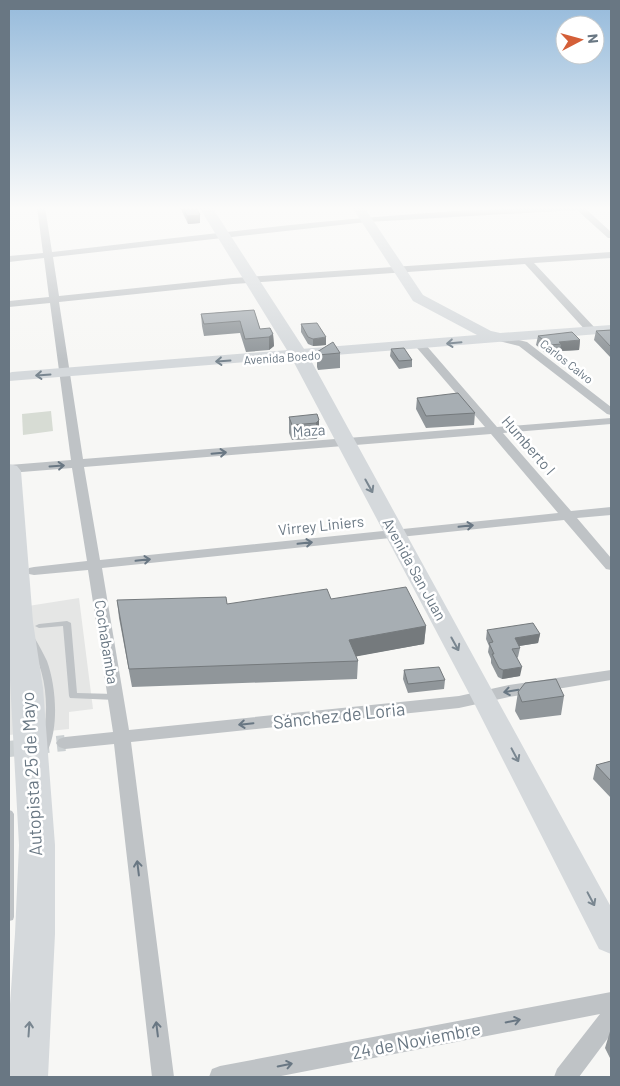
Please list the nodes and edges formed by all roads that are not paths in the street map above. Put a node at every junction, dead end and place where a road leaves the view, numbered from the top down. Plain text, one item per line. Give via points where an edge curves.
1 (47, 258) edge
2 (237, 258) edge
3 (392, 258) edge
4 (573, 258) edge
5 (527, 261) junction
6 (399, 269) junction
7 (251, 279) junction
8 (53, 299) junction
9 (9, 304) edge
10 (611, 329) edge
11 (592, 331) junction
12 (503, 339) junction
13 (421, 346) junction
14 (299, 355) junction
15 (65, 373) junction
16 (12, 377) dead end
17 (611, 412) edge
18 (611, 421) edge
19 (494, 430) junction
20 (346, 444) junction
21 (78, 465) junction
22 (9, 470) edge
23 (611, 511) edge
24 (569, 516) junction
25 (395, 534) junction
26 (94, 565) junction
27 (611, 566) edge
28 (34, 572) dead end
29 (29, 624) junction
30 (611, 675) edge
31 (116, 697) junction
32 (484, 697) junction
33 (122, 736) junction
34 (65, 743) tunnel mouth
35 (9, 814) edge
36 (9, 917) edge
37 (611, 939) edge
38 (611, 1002) edge
39 (611, 1017) edge
40 (26, 1077) edge
41 (163, 1077) edge
42 (220, 1077) edge
43 (565, 1077) edge

1 - 8 street, Cochabamba
2 - 7 main road, Avenida San Juan
3 - 6 main road
4 - 5 street
5 - 6 street
5 - 11 street
6 - 7 street
6 - 12 main road via 423,302 486,334
7 - 8 street
7 - 14 main road, Avenida San Juan
8 - 9 street
8 - 15 street, Cochabamba
10 - 11 main road, Avenida Boedo
11 - 12 main road, Avenida Boedo
12 -> 13 main road, Avenida Boedo
12 - 17 street, Carlos Calvo via 524,345
13 - 14 main road, Avenida Boedo
13 - 19 street, Humberto I
14 -> 15 main road, Avenida Boedo
14 - 20 main road, Avenida San Juan
15 -> 16 main road, Avenida Boedo
15 - 21 street, Cochabamba
18 - 19 street, Maza
19 - 20 street, Maza
19 - 24 street, Humberto I
21 -> 20 street, Maza
20 -> 25 main road, Avenida San Juan
22 -> 21 street, Maza
21 - 26 street, Cochabamba
22 - 29 highway, Autopista 25 de Mayo
23 - 24 street, Virrey Liniers
25 -> 24 street, Virrey Liniers
24 - 27 street, Humberto I
26 -> 25 street, Virrey Liniers
25 -> 32 main road, Avenida San Juan
26 - 28 street, Virrey Liniers
26 - 31 street, Cochabamba
29 - 31 lane via 66,623 73,696
40 -> 29 highway, Autopista 25 de Mayo via 37,846 27,688
30 -> 32 street, Sánchez de Loria
31 - 33 street, Cochabamba
32 -> 33 street, Sánchez de Loria
32 -> 37 main road, Avenida San Juan
33 - 34 street, Sánchez de Loria
41 -> 33 street, Cochabamba
35 - 36 lane
42 -> 38 street, 24 de Noviembre
39 - 43 street

